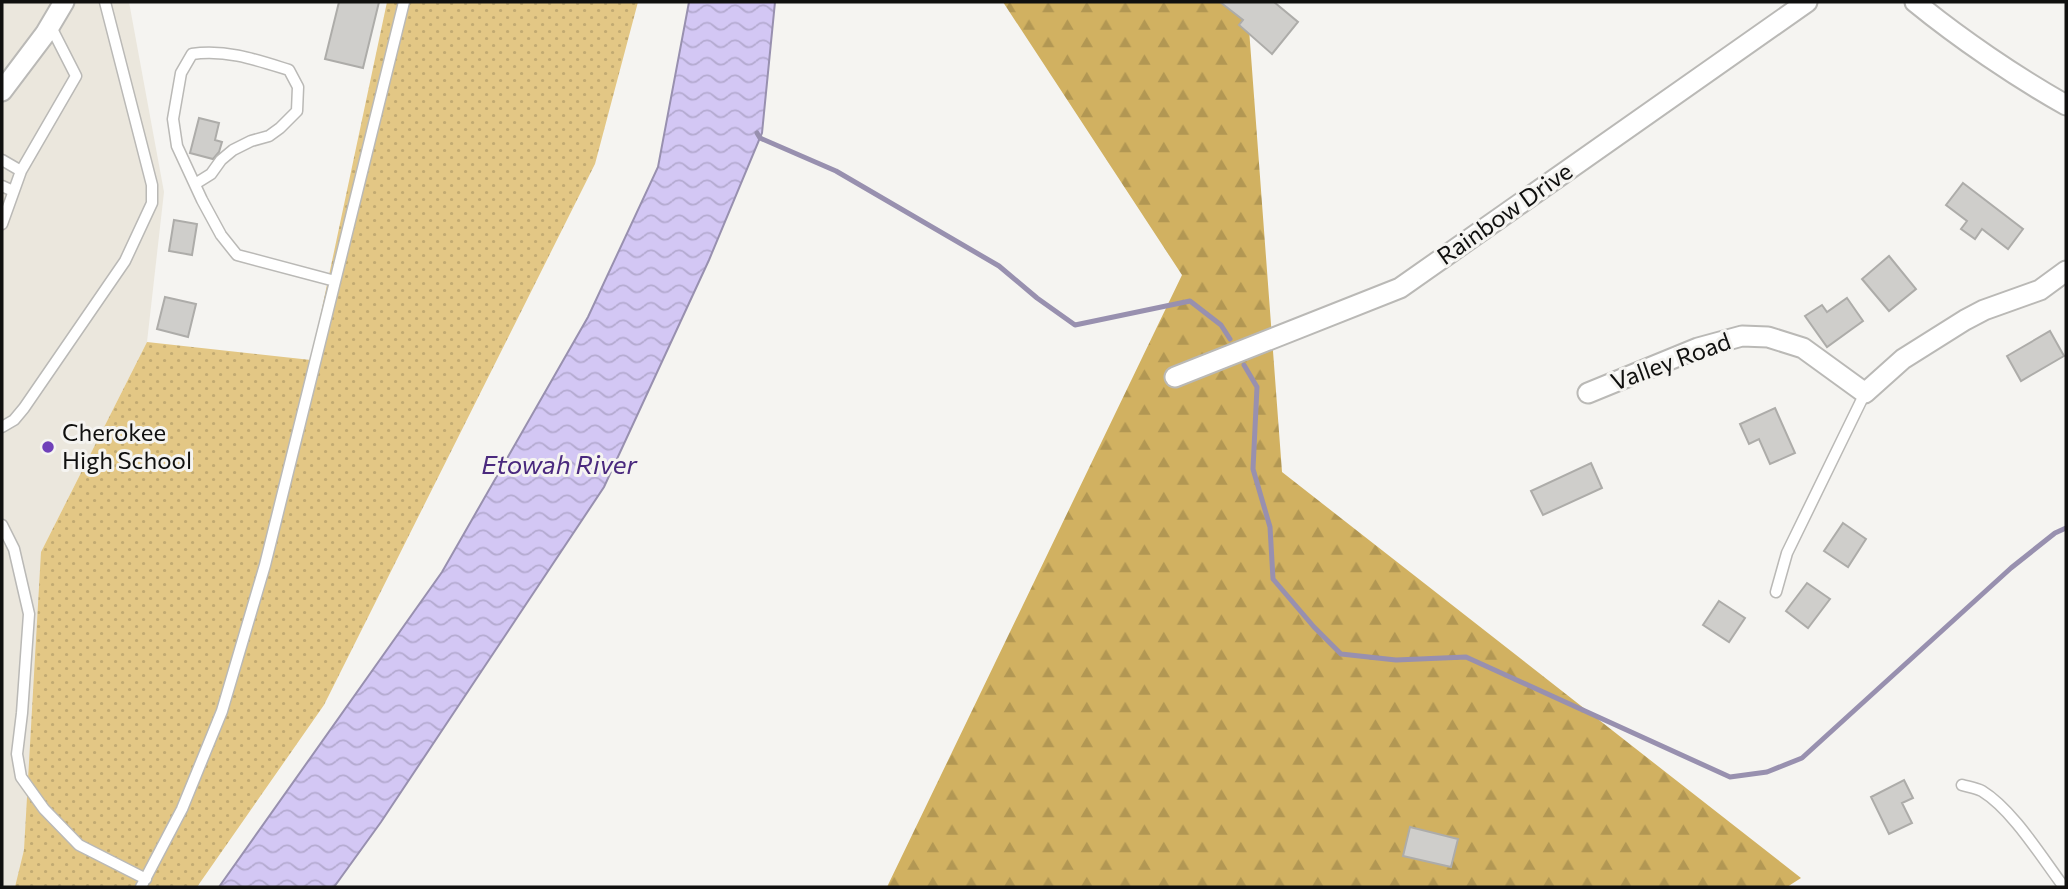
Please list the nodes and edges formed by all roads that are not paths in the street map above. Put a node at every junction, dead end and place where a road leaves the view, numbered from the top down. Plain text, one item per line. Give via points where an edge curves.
1 (64, 2) edge
2 (105, 2) edge
3 (404, 2) edge
4 (1807, 2) edge
5 (1915, 2) edge
6 (50, 25) junction
7 (2, 91) edge
8 (2066, 105) edge
9 (2, 160) edge
10 (21, 171) junction
11 (195, 184) junction
12 (2, 186) edge
13 (13, 191) junction
14 (2, 224) edge
15 (2066, 271) edge
16 (335, 281) junction
17 (1175, 377) dead end
18 (1588, 393) dead end
19 (1865, 393) junction
20 (2, 427) edge
21 (2, 525) edge
22 (1776, 592) dead end
23 (1962, 785) dead end
24 (143, 883) edge
25 (2064, 887) edge

1 - 6 street
2 - 20 lane via 152,185 152,203 125,261 24,408
3 - 16 lane
4 - 17 street, Rainbow Drive via 1400,288
5 - 8 street
6 - 7 street
6 - 10 lane via 75,76
9 - 10 lane
10 - 13 lane
11 - 11 lane via 177,146 173,119 181,73 192,54 209,51 248,57 289,70 298,87 297,111 269,136 233,150
11 - 16 lane via 221,235 237,255
12 - 13 lane
13 - 14 lane
15 - 19 street via 2040,290 1965,320 1903,359
16 - 24 lane via 265,565 222,711 182,809
18 - 19 street, Valley Road via 1698,348 1742,336 1803,348
19 - 22 lane via 1787,553
21 - 24 lane via 14,549 29,614 17,754 20,777 79,845
23 - 25 lane via 1995,800

